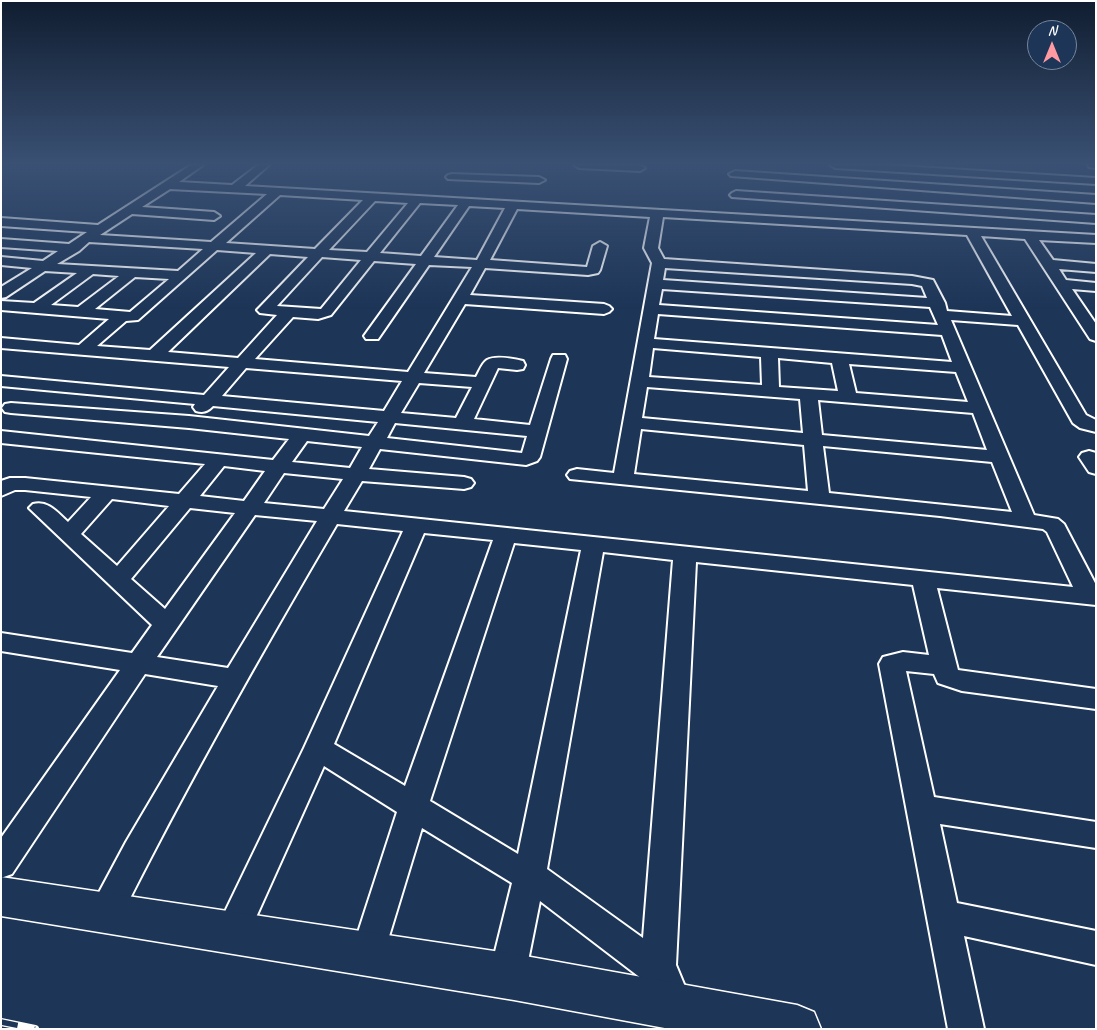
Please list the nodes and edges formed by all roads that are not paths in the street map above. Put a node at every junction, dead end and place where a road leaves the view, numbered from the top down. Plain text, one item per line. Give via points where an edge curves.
1 (124, 213) edge
2 (172, 213) edge
3 (253, 213) edge
4 (357, 213) edge
5 (407, 213) edge
6 (458, 213) edge
7 (516, 213) edge
8 (652, 213) edge
9 (737, 213) edge
10 (1007, 213) edge
11 (657, 214) junction
12 (214, 216) dead end
13 (737, 218) junction
14 (1096, 219) edge
15 (1, 222) edge
16 (102, 229) junction
17 (178, 230) dead end
18 (972, 232) junction
19 (1029, 235) junction
20 (88, 238) junction
21 (1096, 239) edge
22 (1, 243) edge
23 (160, 243) junction
24 (215, 246) junction
25 (600, 246) dead end
26 (74, 248) junction
27 (267, 250) junction
28 (319, 253) junction
29 (372, 257) junction
30 (1, 261) edge
31 (426, 261) junction
32 (659, 263) junction
33 (481, 264) junction
34 (1048, 264) junction
35 (45, 266) junction
36 (1096, 268) edge
37 (90, 270) junction
38 (132, 272) junction
39 (790, 272) junction
40 (181, 275) junction
41 (655, 284) junction
42 (1061, 284) junction
43 (1096, 287) edge
44 (793, 293) junction
45 (2, 296) edge
46 (459, 299) junction
47 (36, 308) junction
48 (604, 309) dead end
49 (650, 309) junction
50 (82, 312) junction
51 (288, 313) junction
52 (123, 316) junction
53 (943, 316) junction
54 (797, 320) junction
55 (1024, 321) junction
56 (372, 336) dead end
57 (1096, 336) edge
58 (1, 343) edge
59 (645, 343) junction
60 (82, 350) junction
61 (769, 352) junction
62 (802, 355) junction
63 (154, 356) junction
64 (839, 358) junction
65 (559, 359) dead end
66 (240, 363) junction
67 (517, 365) dead end
68 (964, 368) junction
69 (412, 377) junction
70 (1, 380) edge
71 (639, 381) junction
72 (482, 383) junction
73 (771, 391) junction
74 (808, 394) junction
75 (848, 398) junction
76 (209, 400) junction
77 (12, 408) dead end
78 (981, 408) junction
79 (389, 416) junction
80 (189, 422) junction
81 (463, 423) junction
82 (633, 423) junction
83 (1096, 426) edge
84 (538, 431) junction
85 (301, 435) junction
86 (1, 437) edge
87 (813, 439) junction
88 (373, 443) junction
89 (1000, 456) junction
90 (220, 459) junction
91 (278, 465) junction
92 (354, 474) junction
93 (577, 475) dead end
94 (623, 479) junction
95 (464, 483) dead end
96 (1, 490) edge
97 (107, 492) junction
98 (819, 498) junction
99 (185, 501) junction
100 (40, 508) dead end
101 (248, 508) junction
102 (331, 517) junction
103 (1026, 520) junction
104 (416, 526) junction
105 (69, 534) junction
106 (506, 535) junction
107 (593, 545) junction
108 (685, 554) junction
109 (118, 580) junction
110 (923, 580) junction
111 (1093, 597) edge
112 (166, 624) junction
113 (1, 642) edge
114 (139, 662) junction
115 (944, 666) junction
116 (236, 678) junction
117 (1096, 699) edge
118 (318, 748) junction
119 (414, 807) junction
120 (921, 808) junction
121 (1096, 835) edge
122 (1, 864) edge
123 (530, 875) junction
124 (1, 896) edge
125 (105, 914) junction
126 (943, 916) junction
127 (232, 933) junction
128 (1096, 948) edge
129 (368, 954) junction
130 (507, 976) junction
131 (666, 988) junction
132 (798, 1029) edge
133 (966, 1029) edge

1 - 16 street
2 - 12 street
3 - 24 street
4 - 28 street
5 - 29 street
6 - 31 street
7 - 33 street
8 - 11 street
9 - 13 street
10 - 14 street
11 - 13 street
11 - 32 street via 651,248
13 - 18 street
15 - 16 street
16 - 20 street
17 - 23 street
18 - 19 street
18 - 55 street
19 - 21 street
19 - 34 street
20 - 23 street
20 - 26 street
22 - 26 street
23 - 24 street
24 - 27 street
24 - 40 street
25 - 33 street via 594,270 590,271
26 - 35 street
27 - 28 street
27 - 63 street
28 - 29 street
28 - 51 street via 265,310
29 - 31 street
29 - 51 street via 324,314
30 - 35 street
31 - 33 street
31 - 56 street
32 - 39 street
32 - 41 street
33 - 46 street
34 - 36 street
34 - 42 street
35 - 37 street
35 - 45 street
37 - 38 street
37 - 47 street
38 - 40 street
38 - 50 street
39 - 44 street
39 - 53 street via 923,281 930,284
40 - 52 street via 133,316
41 - 44 street
41 - 49 street
42 - 43 street
42 - 57 street
44 - 53 street
44 - 54 street
45 - 47 street
46 - 48 street
46 - 69 street
47 - 50 street
49 - 54 street
49 - 59 street
50 - 52 street
51 - 66 street
52 - 60 street
53 - 54 street
53 - 55 street
53 - 68 street
54 - 62 street
55 - 83 street via 1080,418
58 - 60 street
59 - 61 street
59 - 71 street
60 - 63 street
61 - 62 street
61 - 73 street
62 - 64 street
63 - 66 street
64 - 68 street
64 - 75 street
65 - 84 street
66 - 69 street
66 - 76 street
67 - 72 street via 492,364
68 - 78 street
69 - 72 street
69 - 79 street
70 - 76 street
71 - 73 street
71 - 82 street
72 - 81 street
73 - 74 street
74 - 75 street
74 - 87 street
75 - 78 street
76 - 79 street
76 - 80 street
77 - 80 street
78 - 89 street
79 - 81 street
79 - 88 street
80 - 85 street
81 - 84 street
82 - 87 street
82 - 94 street
84 - 88 street via 530,457 526,459
85 - 88 street
85 - 91 street
86 - 90 street
87 - 89 street
87 - 98 street
88 - 92 street
89 - 103 street
90 - 91 street
90 - 99 street
91 - 92 street
91 - 101 street
92 - 95 street
92 - 102 street
93 - 94 street
94 - 98 street
96 - 97 street via 17,483
97 - 99 street
97 - 105 street
98 - 103 street
99 - 101 street
99 - 109 street
100 - 105 street
101 - 102 street
101 - 112 street
102 - 104 street
102 - 116 street
103 - 111 street via 1050,524 1056,529
104 - 106 street
104 - 118 street
105 - 109 street
106 - 107 street
106 - 119 street
107 - 108 street
107 - 123 street
108 - 110 street
108 - 131 street
109 - 112 street
110 - 111 street
110 - 115 street
112 - 114 street
113 - 114 street
114 - 116 street
114 - 122 street
115 - 117 street via 947,676 962,682
115 - 120 street via 903,661 892,664
116 - 125 street
118 - 119 street
118 - 127 street
119 - 123 street
119 - 129 street
120 - 121 street
120 - 126 street
123 - 130 street
123 - 131 street
124 - 125 street
125 - 127 street
126 - 128 street
126 - 133 street
127 - 129 street
129 - 130 street
130 - 131 street
131 - 132 street

